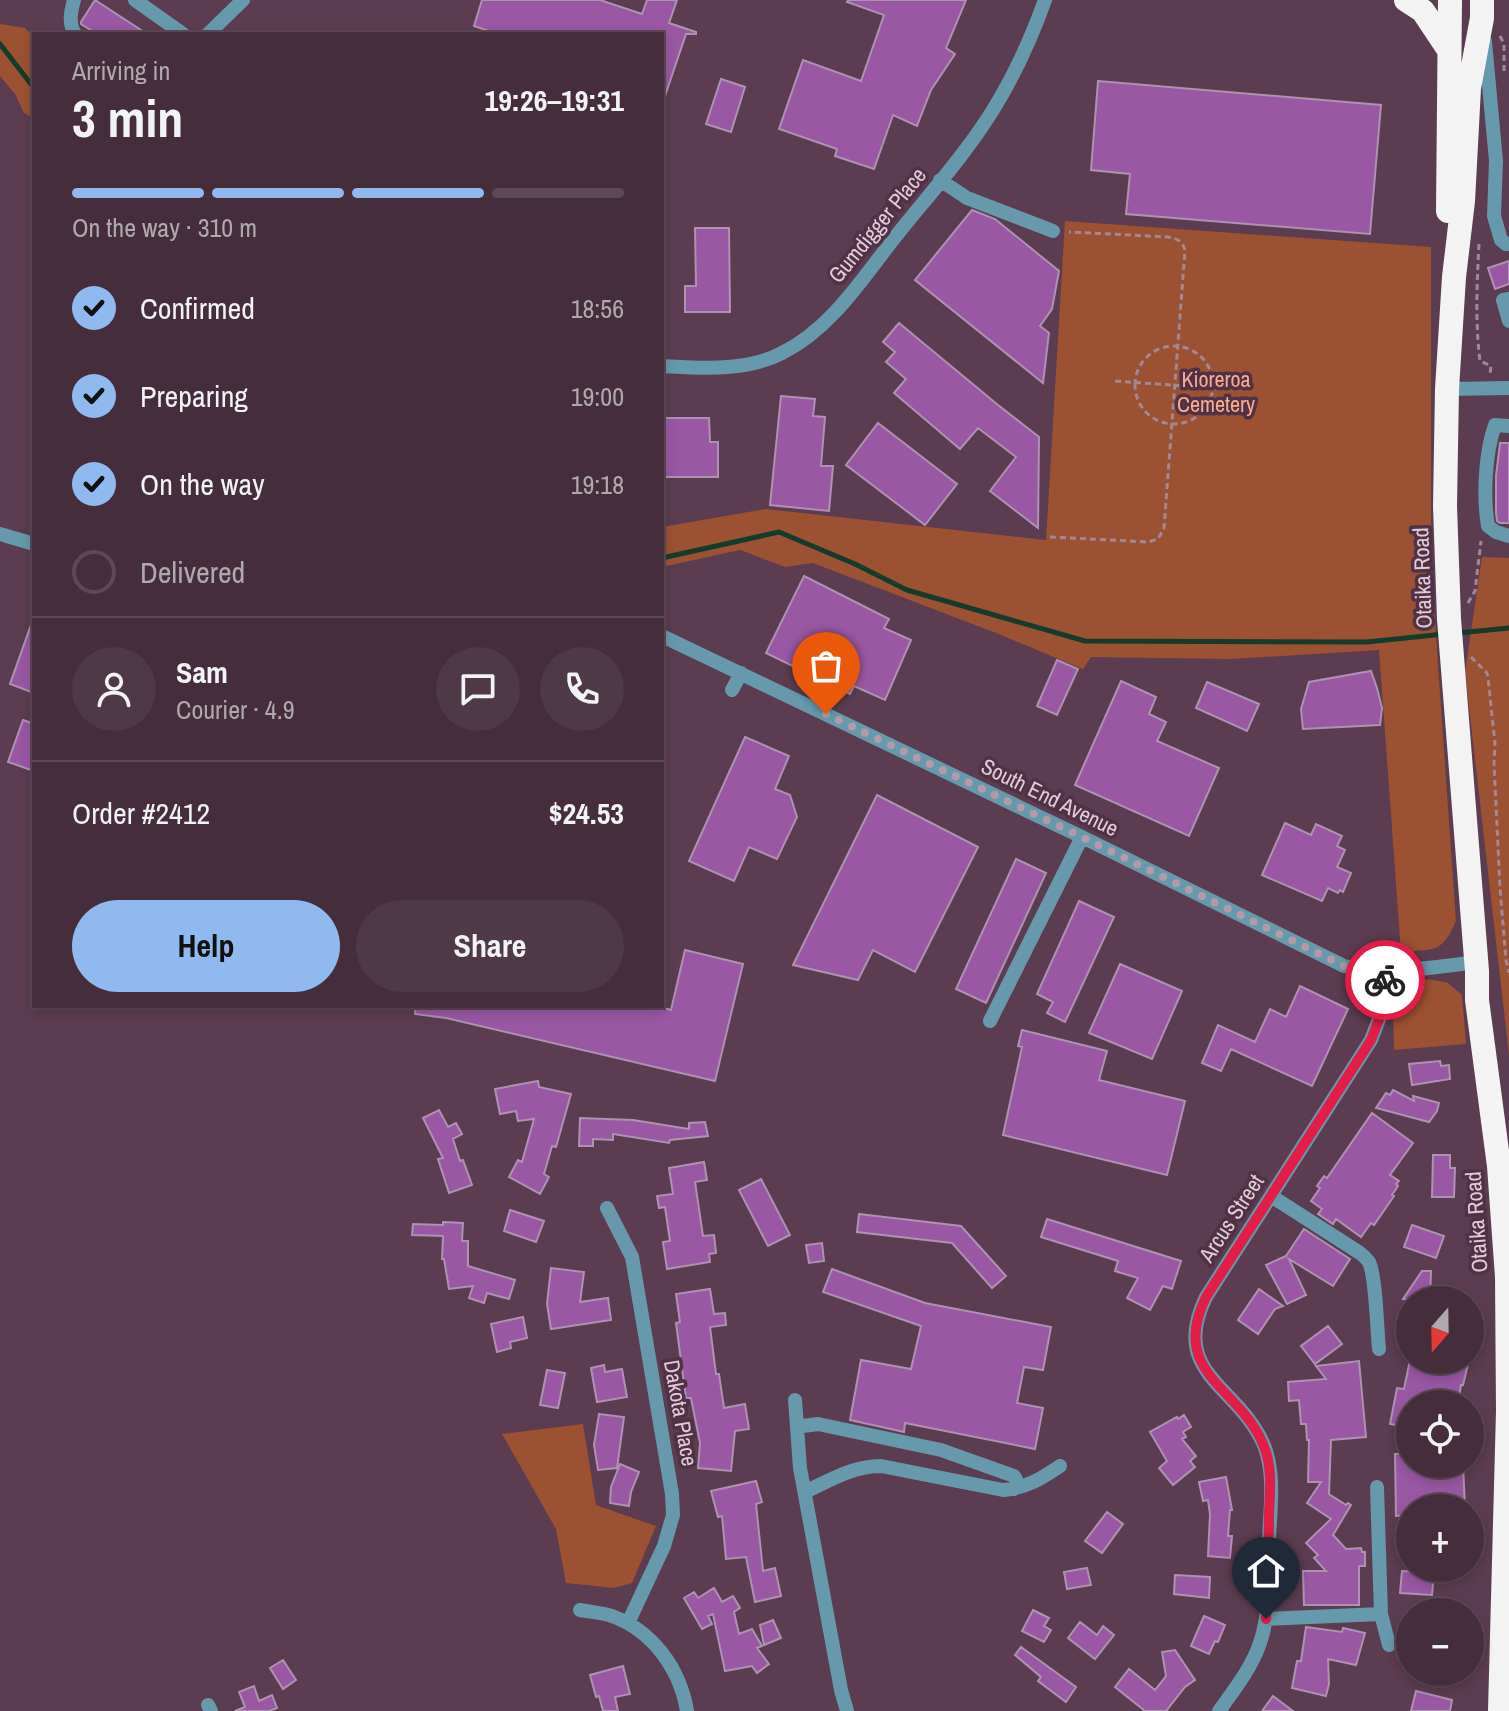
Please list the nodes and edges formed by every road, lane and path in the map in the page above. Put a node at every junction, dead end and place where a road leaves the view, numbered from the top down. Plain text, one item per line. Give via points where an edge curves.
1 (74, 0) edge
2 (135, 0) edge
3 (243, 0) edge
4 (1045, 0) edge
5 (1406, 0) edge
6 (1450, 0) edge
7 (1463, 0) edge
8 (1482, 9) edge
9 (74, 32) edge
10 (180, 32) edge
11 (210, 32) edge
12 (1449, 50) junction
13 (1469, 88) junction
14 (940, 180) junction
15 (1053, 231) joint
16 (1509, 244) edge
17 (1454, 277) junction
18 (1509, 299) edge
19 (1509, 321) edge
20 (1177, 346) junction
21 (664, 366) edge
22 (1115, 381) dead end
23 (1136, 383) junction
24 (1174, 385) junction
25 (1213, 388) junction
26 (1509, 388) edge
27 (1447, 389) junction
28 (1172, 424) junction
29 (1509, 426) edge
30 (0, 534) edge
31 (1509, 536) edge
32 (1050, 537) dead end
33 (32, 543) edge
34 (664, 637) edge
35 (1455, 638) junction
36 (741, 673) junction
37 (732, 690) dead end
38 (1082, 837) junction
39 (1476, 966) junction
40 (1385, 971) junction
41 (1509, 973) edge
42 (990, 1021) dead end
43 (1509, 1151) edge
44 (1271, 1196) junction
45 (607, 1208) dead end
46 (1379, 1349) dead end
47 (795, 1400) dead end
48 (798, 1429) junction
49 (1060, 1466) dead end
50 (1377, 1487) dead end
51 (1014, 1489) junction
52 (805, 1492) junction
53 (580, 1610) dead end
54 (1381, 1614) junction
55 (1266, 1619) junction
56 (628, 1623) junction
57 (1389, 1645) dead end
58 (687, 1711) edge
59 (847, 1711) edge
60 (1219, 1711) edge
61 (1500, 1711) edge

1 - 9 street
2 - 10 street
3 - 11 street
4 - 14 street, Gumdigger Place via 995,107
5 - 12 highway via 1423,11
6 - 12 highway, Otaika Road
7 - 13 highway
8 - 13 highway, Otaika Road
8 - 16 street via 1496,161 1494,216 1501,240
12 - 17 highway, Otaika Road via 1447,203
13 - 17 highway, Otaika Road
14 - 15 street via 967,198
14 - 21 street, Gumdigger Place via 849,295 800,343 756,363
15 - 20 path via 1178,239 1185,250
17 - 27 highway, Otaika Road
18 - 19 street via 1503,300
20 - 23 path via 1151,354
20 - 24 path
20 - 25 path via 1200,355 1213,376
22 - 23 path
23 - 24 path
23 - 28 path via 1147,413
24 - 25 path
24 - 28 path
25 - 28 path via 1211,400 1195,419
26 - 27 street
27 - 35 highway, Otaika Road via 1445,506
28 - 32 path via 1164,528 1158,539
29 - 31 street via 1495,425 1491,437 1486,496 1488,526
30 - 33 street
34 - 36 street, South End Avenue
35 - 39 highway, Otaika Road
35 - 41 path via 1488,678
36 - 37 street
36 - 38 street, South End Avenue
38 - 40 street, South End Avenue via 1344,966
38 - 42 street
39 - 40 street
39 - 43 highway, Otaika Road via 1491,994
39 - 61 highway, Otaika Road via 1507,1277
40 - 44 street, Arcus Street via 1383,1009 1371,1040
44 - 46 street via 1367,1259
44 - 55 street, Arcus Street via 1206,1297 1194,1327 1196,1350 1206,1370 1252,1423 1267,1455
45 - 56 street, Dakota Place via 632,1257 672,1494 673,1515 664,1546
47 - 48 street
48 - 51 street via 818,1424 941,1450 1014,1476
48 - 52 street
49 - 51 street via 1034,1484
50 - 54 street
51 - 52 street via 988,1489 867,1466
52 - 59 street
53 - 56 street
54 - 55 street
54 - 57 street
55 - 60 street, Arcus Street via 1249,1668
56 - 58 street via 670,1663

